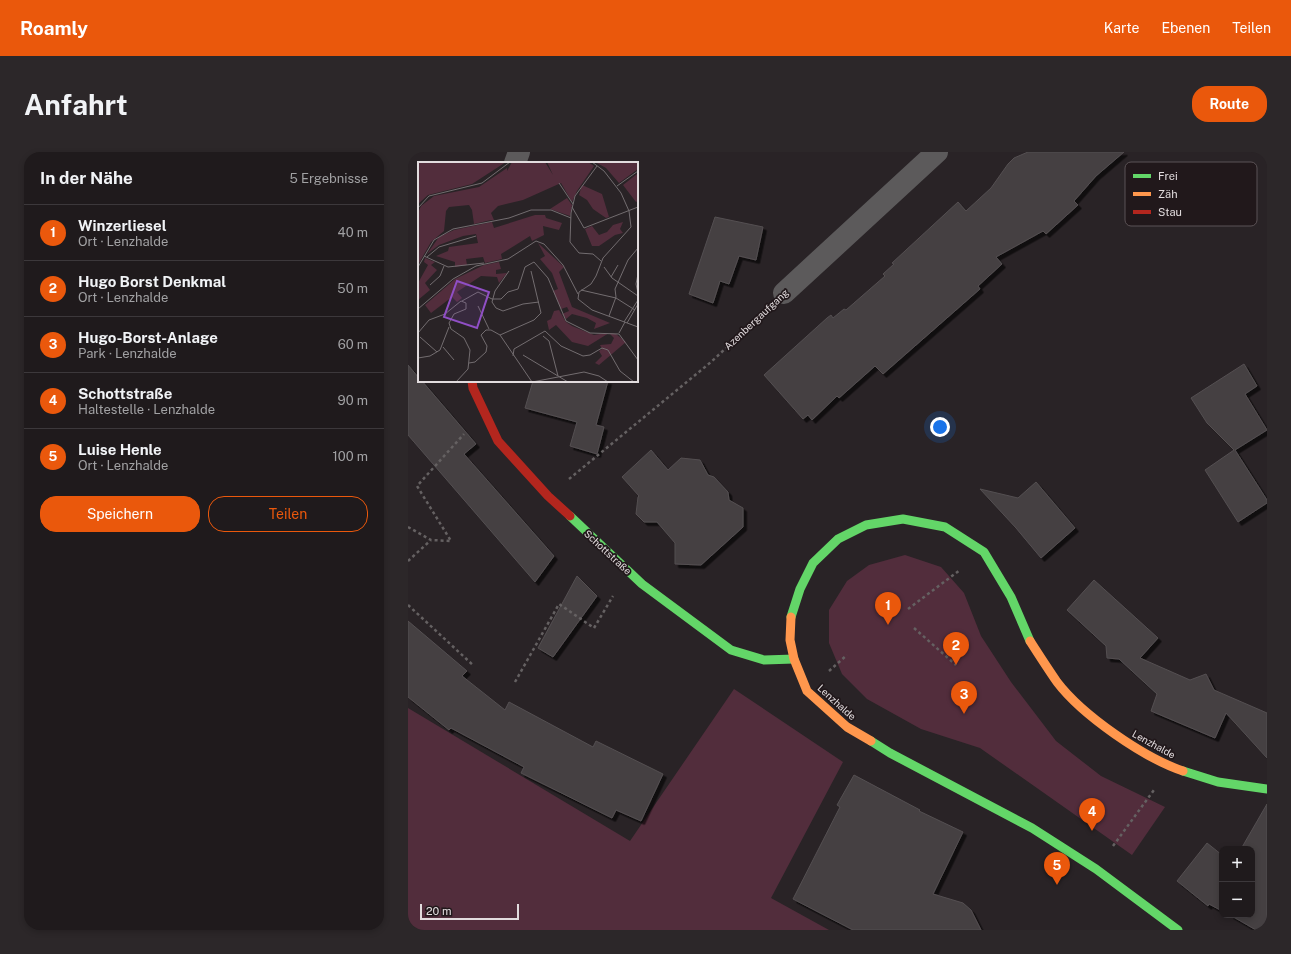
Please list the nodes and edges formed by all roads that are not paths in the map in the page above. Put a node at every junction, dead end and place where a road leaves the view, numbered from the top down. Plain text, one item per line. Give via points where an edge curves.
1 (519, 152) edge
2 (937, 152) edge
3 (515, 162) edge
4 (784, 293) road end
5 (472, 382) edge
6 (794, 659) junction
7 (1267, 789) edge
8 (1178, 930) edge

1 - 3 street
2 - 4 street, Azenbergaufgang
5 - 6 street, Schottstraße via 498,441 548,496 642,584 731,650 764,660
6 - 7 street, Lenzhalde via 790,640 791,617 800,589 813,562 838,539 866,525 903,519 945,527 984,552 1011,597 1030,641 1058,683 1089,715 1133,746 1171,767 1218,782
6 - 8 street, Lenzhalde via 807,691 847,727 890,753 1032,828 1096,869

